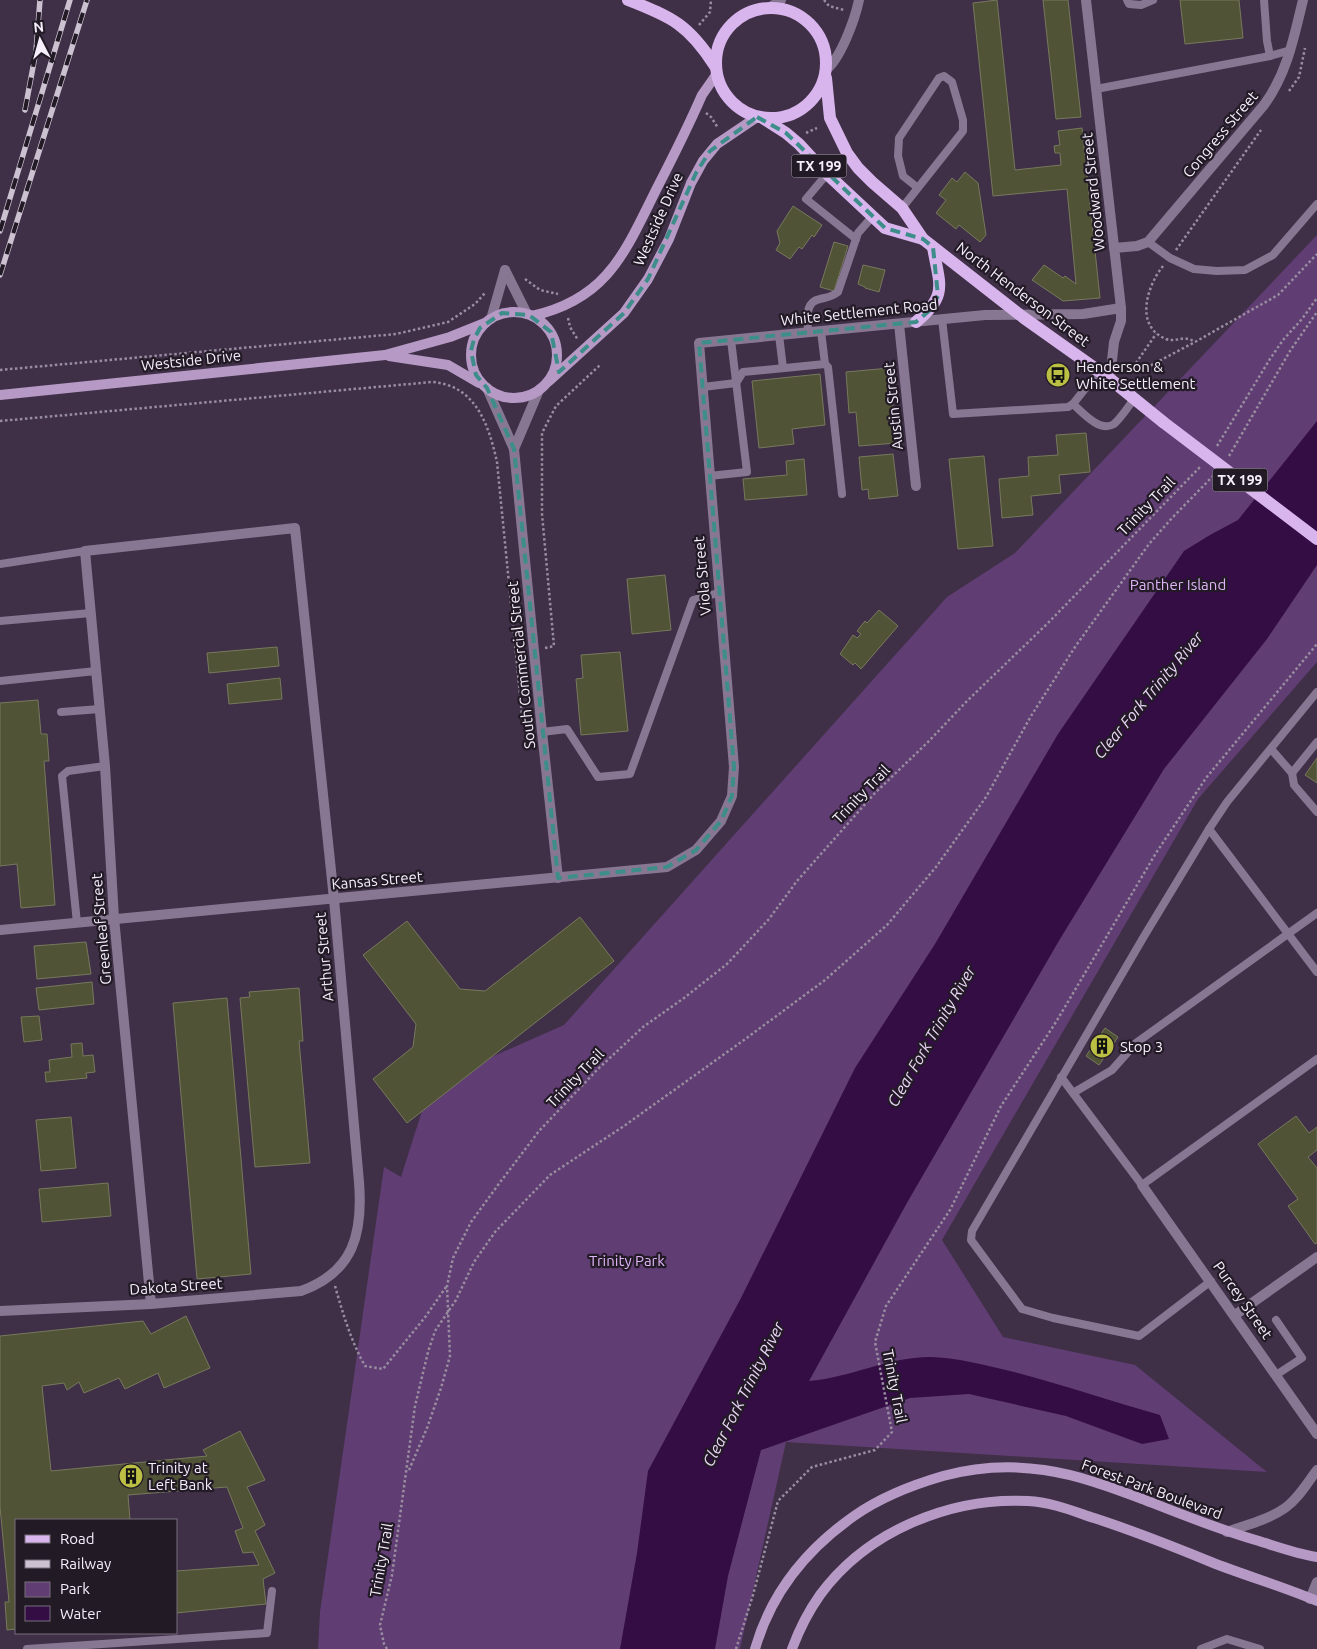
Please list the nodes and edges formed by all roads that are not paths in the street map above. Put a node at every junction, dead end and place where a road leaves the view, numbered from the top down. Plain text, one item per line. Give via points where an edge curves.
1 (628, 0) edge
2 (749, 0) edge
3 (781, 0) edge
4 (859, 0) edge
5 (1086, 0) edge
6 (1126, 0) edge
7 (1153, 0) edge
8 (1264, 0) edge
9 (1303, 0) edge
10 (766, 8) junction
11 (1292, 50) junction
12 (1270, 56) junction
13 (715, 71) junction
14 (826, 74) junction
15 (1096, 89) junction
16 (760, 118) junction
17 (827, 174) junction
18 (918, 188) junction
19 (1317, 204) edge
20 (902, 208) junction
21 (872, 217) junction
22 (856, 240) junction
23 (1148, 242) junction
24 (928, 243) junction
25 (1114, 248) junction
26 (1121, 308) junction
27 (529, 315) junction
28 (1022, 316) junction
29 (942, 319) junction
30 (488, 321) junction
31 (916, 322) junction
32 (899, 324) junction
33 (821, 331) junction
34 (808, 332) junction
35 (779, 335) junction
36 (731, 340) junction
37 (699, 343) joint
38 (385, 355) junction
39 (825, 364) junction
40 (783, 368) junction
41 (1098, 371) junction
42 (1110, 379) junction
43 (549, 381) junction
44 (736, 383) junction
45 (484, 386) junction
46 (702, 387) junction
47 (539, 390) junction
48 (0, 395) edge
49 (1134, 399) junction
50 (1073, 404) junction
51 (514, 449) junction
52 (709, 476) junction
53 (916, 486) dead end
54 (842, 494) dead end
55 (1317, 539) edge
56 (85, 551) junction
57 (0, 564) edge
58 (718, 593) junction
59 (91, 613) junction
60 (0, 621) edge
61 (96, 671) junction
62 (0, 681) edge
63 (1317, 692) edge
64 (100, 709) junction
65 (61, 712) dead end
66 (542, 732) junction
67 (1317, 742) edge
68 (1271, 749) junction
69 (105, 766) junction
70 (1292, 773) junction
71 (728, 805) joint
72 (1317, 812) edge
73 (1209, 829) junction
74 (558, 878) junction
75 (334, 899) junction
76 (1317, 914) edge
77 (114, 918) junction
78 (77, 923) junction
79 (0, 930) edge
80 (1289, 934) junction
81 (1317, 972) edge
82 (1317, 1059) edge
83 (1061, 1077) junction
84 (1074, 1094) junction
85 (1142, 1184) junction
86 (1317, 1257) edge
87 (345, 1262) joint
88 (1211, 1281) junction
89 (151, 1304) junction
90 (0, 1311) edge
91 (1235, 1315) junction
92 (1276, 1320) dead end
93 (1276, 1375) junction
94 (1317, 1434) edge
95 (1317, 1470) edge
96 (1227, 1532) junction
97 (1317, 1557) edge
98 (1317, 1582) edge
99 (272, 1591) dead end
100 (1314, 1600) edge
101 (26, 1649) edge
102 (755, 1649) edge
103 (792, 1649) edge
104 (1201, 1649) edge
105 (1260, 1649) edge

1 - 13 main road via 677,22 704,49
2 - 10 main road
3 - 10 street
4 - 14 street via 851,25
5 - 15 street, Woodward Street
6 - 7 lane via 1140,5
8 - 12 lane
9 - 11 street, Congress Street
10 - 13 main road via 741,15 730,26 717,49
10 - 14 main road via 788,10 805,19 818,34 825,51
11 - 12 lane
11 - 23 street, Congress Street via 1264,105
12 - 15 lane
13 - 16 main road via 727,98 740,110
13 - 27 main road, Westside Drive via 618,262 587,293 565,306
14 - 16 main road via 809,104 793,114
14 - 20 main road, North Henderson Street / TX 199 via 830,118 844,147 858,168
15 - 25 street, Woodward Street
16 - 17 main road, North Henderson Street / TX 199 via 786,133
16 - 43 main road, Westside Drive via 717,144 703,160 648,279 624,313
17 - 21 main road, North Henderson Street / TX 199
17 - 22 lane via 806,199
18 - 18 lane via 963,131 952,82 944,76 939,78 899,138 898,156 903,176
18 - 20 lane
19 - 23 lane via 1272,255 1245,270 1194,269 1170,258
20 - 24 main road, North Henderson Street / TX 199
21 - 22 lane
21 - 24 main road, North Henderson Street / TX 199 via 885,228
22 - 34 lane via 838,292 808,306
23 - 25 street
24 - 28 main road, North Henderson Street / TX 199
24 - 31 main road via 940,288 930,310
25 - 26 street, Woodward Street
26 - 28 street, White Settlement Road via 1083,314
26 - 42 street, Woodward Street
27 - 30 main road via 502,313
27 - 30 street via 505,270
27 - 43 main road via 541,321 556,344 557,358
28 - 29 street, White Settlement Road
28 - 41 main road, North Henderson Street / TX 199
29 - 31 street, White Settlement Road
29 - 50 lane via 953,414 1068,407
30 - 38 main road, Westside Drive
30 - 45 main road via 480,328 471,351 471,364
31 - 32 street, White Settlement Road
32 - 33 street, White Settlement Road
32 - 53 street, Austin Street
33 - 34 street, White Settlement Road
33 - 39 lane
34 - 35 street, White Settlement Road
35 - 36 street, White Settlement Road
35 - 40 lane
36 - 37 street, White Settlement Road
36 - 44 lane
37 - 46 street, Viola Street
38 - 45 main road, Westside Drive via 448,365
38 - 48 main road, Westside Drive
39 - 40 lane
39 - 54 lane
40 - 44 lane via 743,372
41 - 42 main road, North Henderson Street / TX 199
41 - 50 lane
42 - 49 main road, North Henderson Street / TX 199
43 - 47 main road
44 - 46 lane
44 - 52 lane via 747,472
45 - 47 main road via 501,396 513,398 526,397
45 - 51 street, South Commercial Street
46 - 52 street, Viola Street
47 - 51 street, South Commercial Street
49 - 50 lane via 1113,425 1105,426 1099,425
49 - 55 main road, North Henderson Street / TX 199, bridge
51 - 66 street, South Commercial Street
52 - 58 street, Viola Street
56 - 57 lane
56 - 59 street, Greenleaf Street
56 - 75 street, Arthur Street via 295,528
58 - 66 lane via 693,600 630,774 598,777 567,729
58 - 71 street, Viola Street via 734,768 732,796
59 - 60 lane
59 - 61 street, Greenleaf Street
61 - 62 lane
61 - 64 street, Greenleaf Street
63 - 68 lane
64 - 65 lane
64 - 69 street, Greenleaf Street
66 - 74 street, South Commercial Street
67 - 70 lane
68 - 70 lane
68 - 73 lane
69 - 77 street, Greenleaf Street
69 - 78 lane via 68,770 62,776
70 - 72 lane via 1294,785
71 - 74 street, Kansas Street via 722,822 696,850 667,868
73 - 80 lane
73 - 83 lane
74 - 75 street, Kansas Street
75 - 77 street, Kansas Street
75 - 87 street, Arthur Street via 360,1200 356,1232
76 - 80 lane
77 - 78 street, Kansas Street
77 - 89 street, Greenleaf Street
78 - 79 street, Kansas Street
80 - 81 lane
80 - 84 lane via 1136,1043 1112,1070
82 - 85 lane
83 - 84 lane
83 - 88 lane via 972,1230 971,1240 1022,1309 1139,1336
84 - 85 lane
85 - 88 street, Purcey Street
86 - 91 street
87 - 89 street, Dakota Street via 317,1285 301,1291
88 - 91 street, Purcey Street
89 - 90 street, Dakota Street
91 - 93 street, Purcey Street
92 - 93 lane via 1302,1358
93 - 94 street, Purcey Street
95 - 96 street via 1285,1508
96 - 97 main road, Forest Park Boulevard
96 - 102 main road, Forest Park Boulevard via 1099,1483 1046,1470 1009,1467 954,1473 881,1500 825,1537 775,1599
98 - 100 street
99 - 101 lane via 267,1633
100 - 103 main road via 1062,1507 1029,1501 978,1503 933,1514 868,1547 820,1595
104 - 105 lane via 1227,1639

